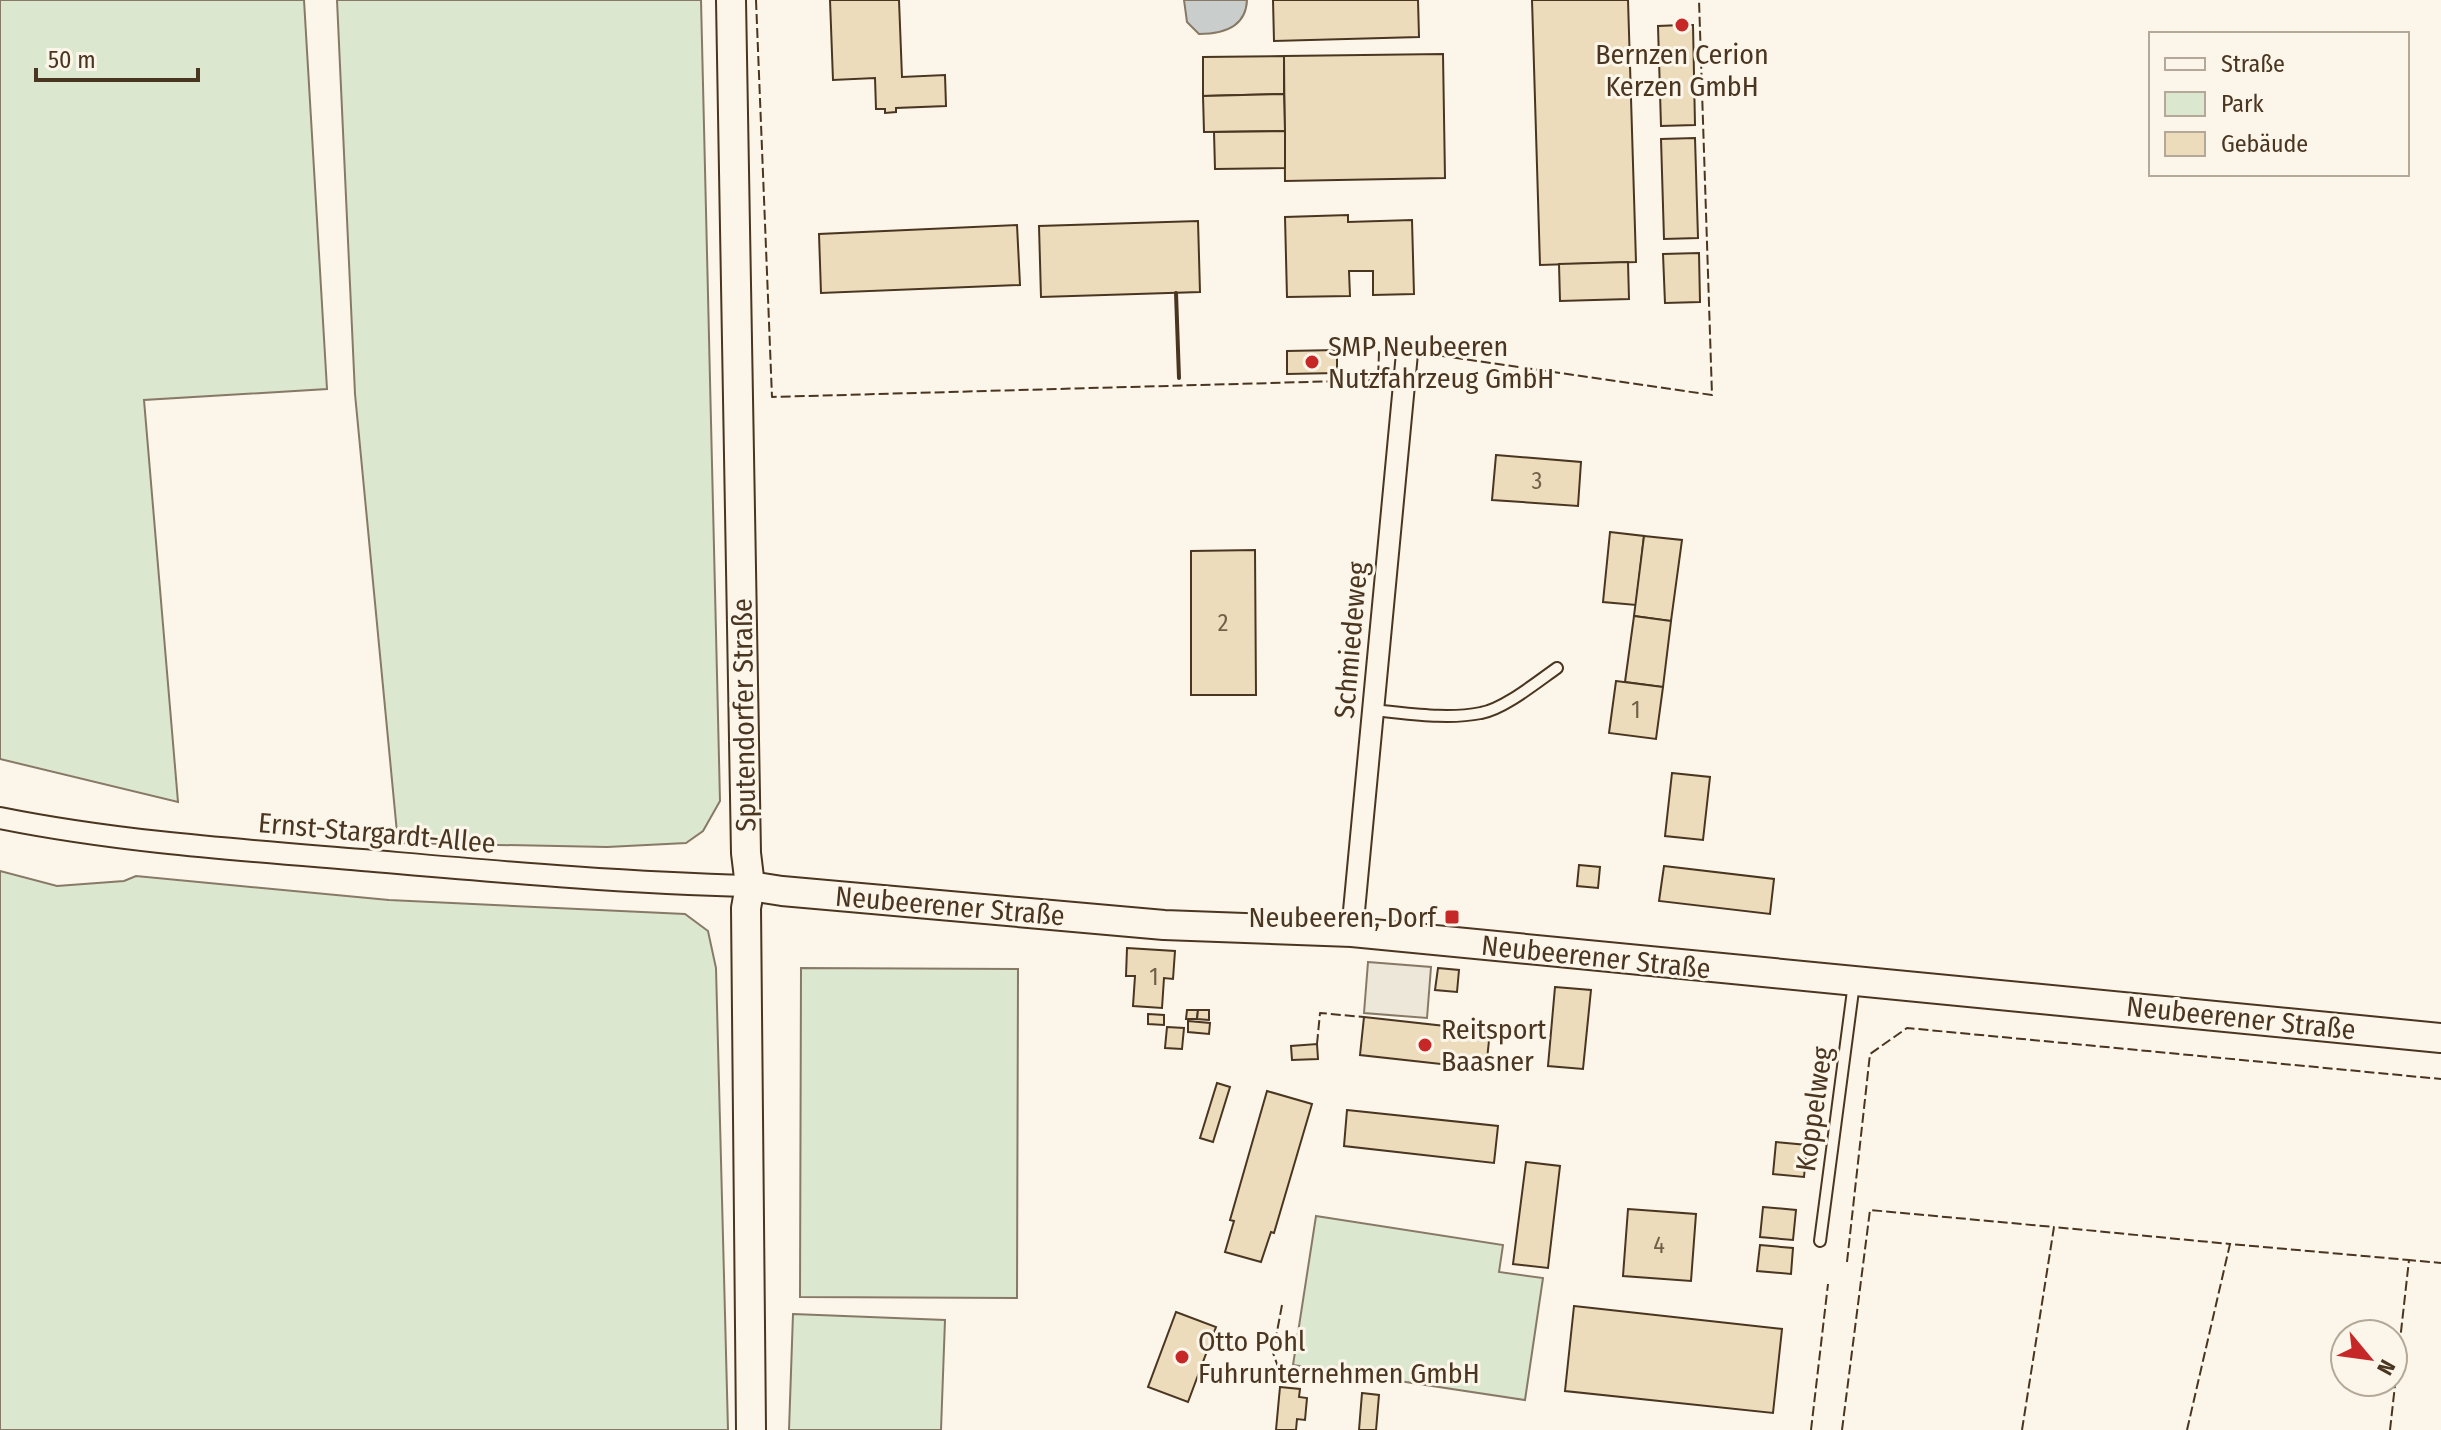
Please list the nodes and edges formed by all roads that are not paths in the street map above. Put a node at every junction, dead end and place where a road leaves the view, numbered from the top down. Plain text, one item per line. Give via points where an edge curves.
1 (731, 0) edge
2 (1407, 353) dead end
3 (1557, 668) dead end
4 (1372, 710) junction
5 (0, 818) edge
6 (750, 886) junction
7 (1352, 932) junction
8 (1854, 983) junction
9 (2441, 1038) edge
10 (1820, 1241) dead end
11 (751, 1430) edge

1 - 6 main road, Sputendorfer Straße
2 - 4 street, Schmiedeweg
3 - 4 lane via 1483,713
4 - 7 street, Schmiedeweg
5 - 6 street, Ernst-Stargardt-Allee via 98,835 272,853
6 - 7 main road, Neubeerener Straße via 1164,925
6 - 11 main road, Sputendorfer Straße via 746,908
7 - 8 main road, Neubeerener Straße
8 - 9 main road, Neubeerener Straße
8 - 10 lane, Koppelweg

